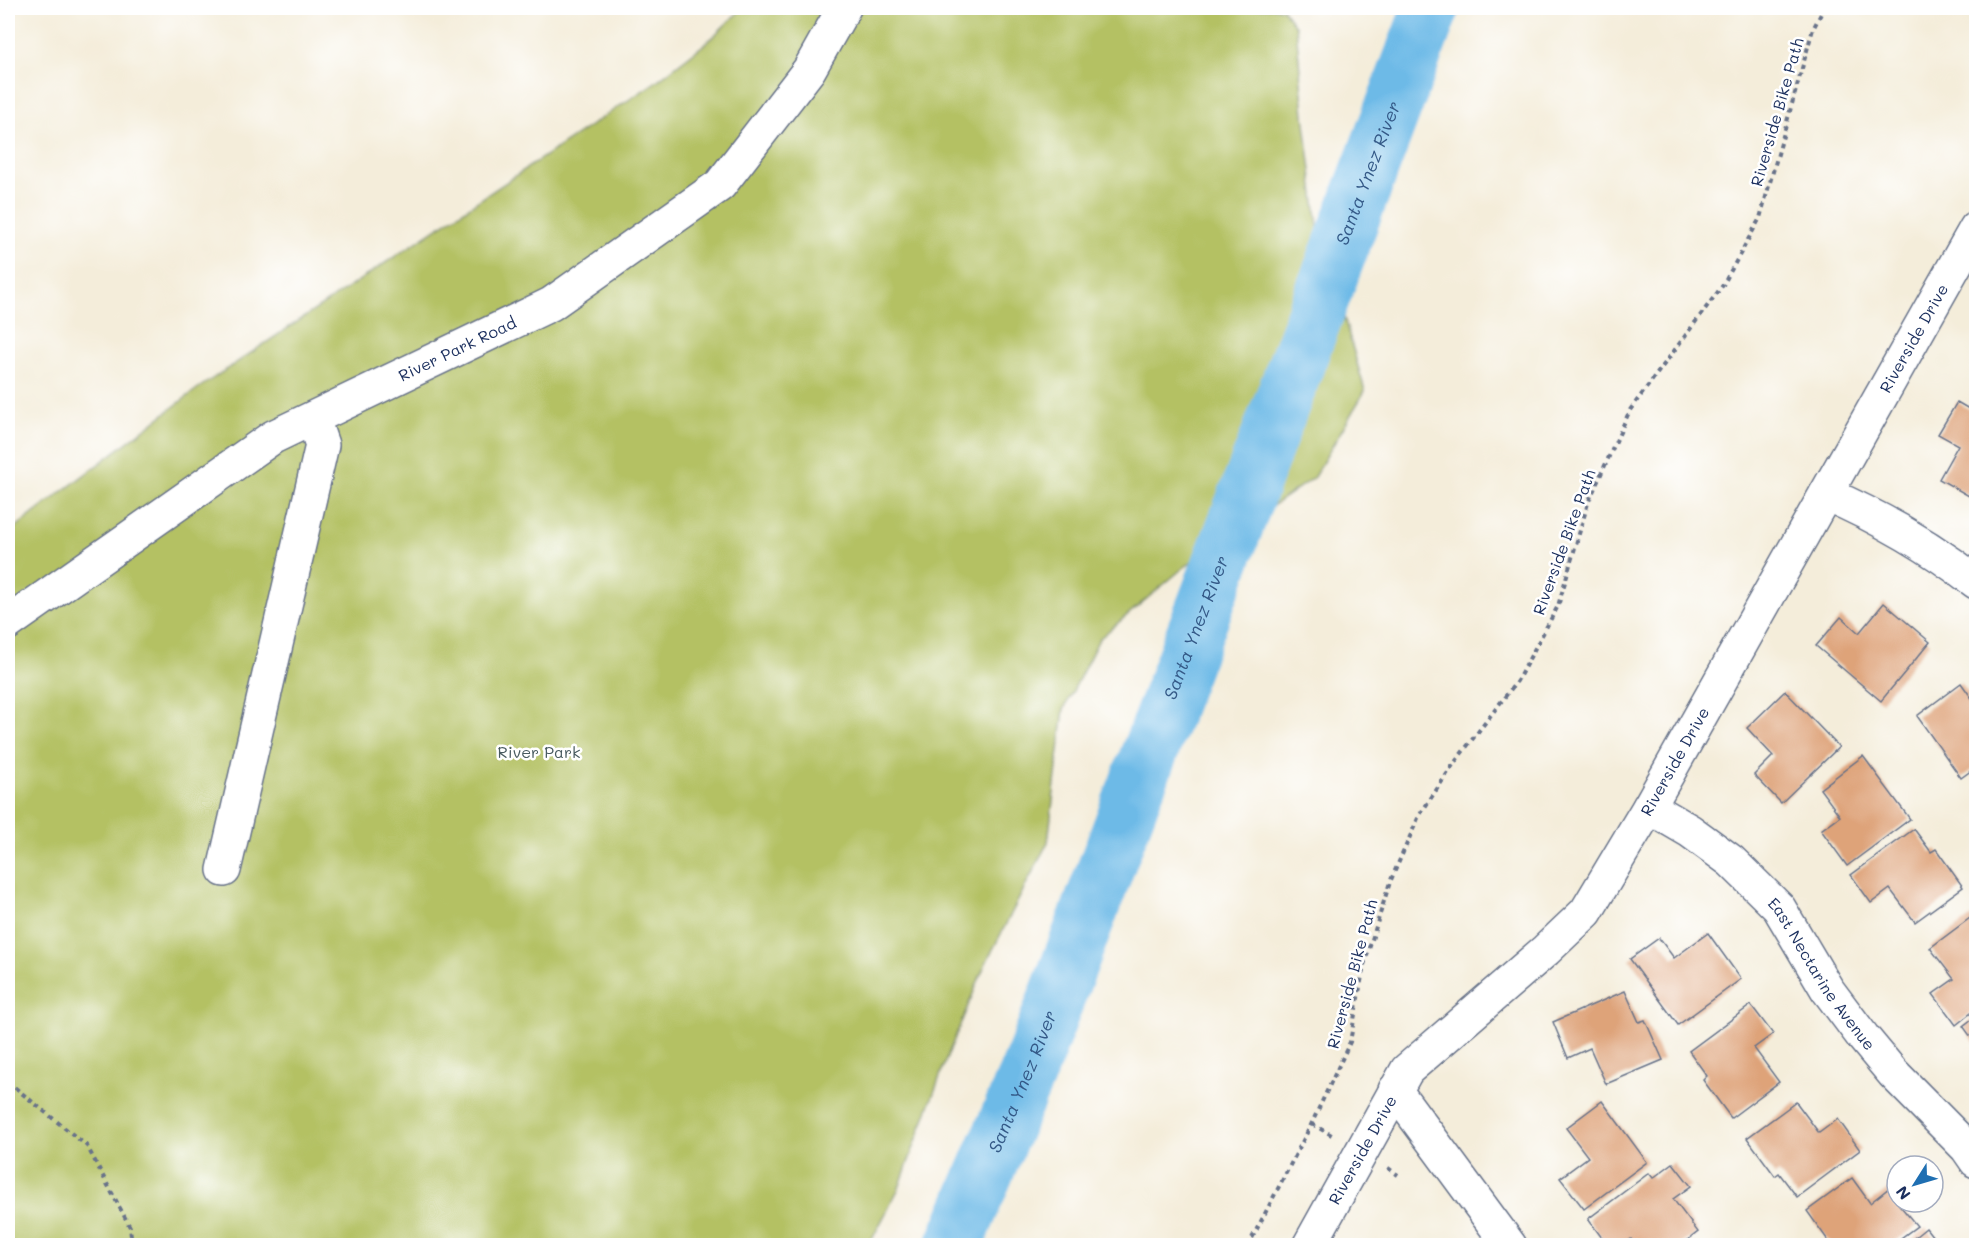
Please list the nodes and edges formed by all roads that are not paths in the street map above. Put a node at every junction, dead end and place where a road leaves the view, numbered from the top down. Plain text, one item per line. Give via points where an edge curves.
1 (844, 8) edge
2 (1977, 228) edge
3 (313, 419) junction
4 (1826, 494) junction
5 (1977, 582) edge
6 (8, 623) edge
7 (1649, 807) junction
8 (224, 870) dead end
9 (1395, 1090) junction
10 (1977, 1161) edge
11 (1309, 1245) edge
12 (1510, 1245) edge

1 - 3 street, River Park Road via 808,70 720,185 551,304
2 - 4 street, Riverside Drive
3 - 6 street, River Park Road via 273,437
3 - 8 street via 322,445
4 - 5 street via 1866,511
4 - 7 street, Riverside Drive
7 - 9 street, Riverside Drive via 1586,912 1407,1070
7 - 10 street, East Nectarine Avenue via 1731,861 1779,908 1827,989 1863,1037
9 - 11 street, Riverside Drive
9 - 12 street

